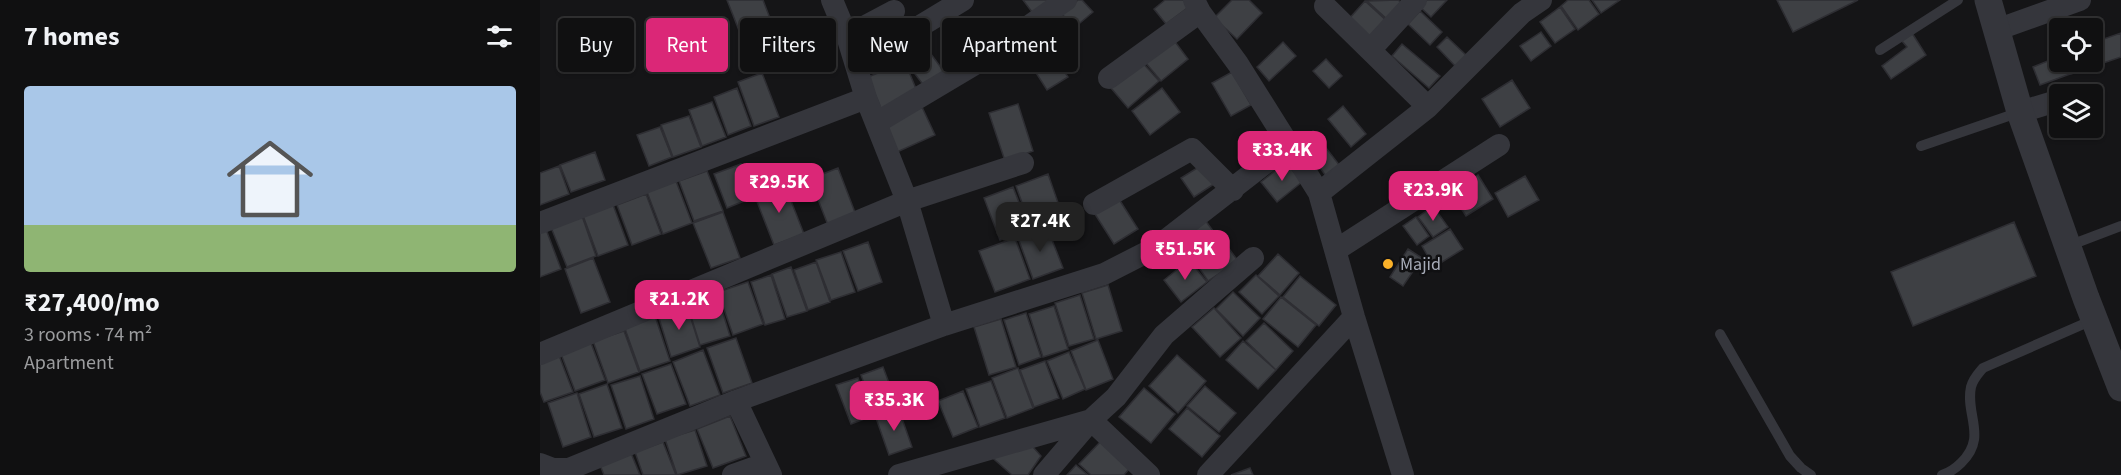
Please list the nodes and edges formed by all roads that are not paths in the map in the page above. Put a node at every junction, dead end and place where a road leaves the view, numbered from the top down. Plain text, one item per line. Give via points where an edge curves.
1 (832, 0) edge
2 (963, 0) edge
3 (1066, 0) edge
4 (1416, 0) edge
5 (1541, 0) edge
6 (1958, 0) edge
7 (1988, 0) edge
8 (2080, 0) edge
9 (1197, 6) edge
10 (1325, 6) dead end
11 (894, 11) dead end
12 (930, 20) edge
13 (1996, 30) junction
14 (847, 36) junction
15 (1371, 49) junction
16 (1880, 50) dead end
17 (1109, 78) dead end
18 (866, 98) junction
19 (2049, 103) edge
20 (1428, 107) junction
21 (2020, 112) junction
22 (876, 123) junction
23 (1290, 144) junction
24 (1499, 145) dead end
25 (1921, 146) dead end
26 (1023, 163) dead end
27 (1233, 189) junction
28 (1319, 193) junction
29 (907, 201) junction
30 (1094, 204) dead end
31 (540, 223) edge
32 (2121, 226) edge
33 (2068, 246) junction
34 (1336, 250) junction
35 (1254, 258) dead end
36 (1354, 317) junction
37 (2095, 319) junction
38 (944, 325) junction
39 (1720, 334) dead end
40 (540, 354) edge
41 (2121, 388) edge
42 (736, 401) junction
43 (1091, 420) junction
44 (540, 464) edge
45 (767, 469) edge
46 (1398, 474) edge
47 (733, 475) edge
48 (899, 475) edge
49 (1044, 475) edge
50 (1149, 475) edge
51 (1208, 475) edge
52 (1811, 475) edge
53 (1942, 475) edge

1 - 14 street
2 - 12 street
3 - 22 street via 975,64
4 - 15 street
5 - 20 street via 1522,13
6 - 16 lane
7 - 13 street
8 - 13 street
9 - 17 street
9 - 23 street
10 - 15 street
11 - 14 street
13 - 21 street
14 - 18 street
15 - 20 street
18 - 22 street
18 - 31 street
19 - 21 street
20 - 28 street
21 - 25 lane
21 - 33 street
22 - 29 street
23 - 27 street
23 - 28 street
24 - 34 street
26 - 29 street
27 - 30 street via 1192,149
27 - 38 street via 1157,247 1104,274
28 - 34 street
29 - 38 street
29 - 40 street
32 - 33 lane
33 - 37 street
34 - 36 street
35 - 43 street via 1164,334 1116,397
36 - 46 street
36 - 51 street
37 - 41 street
37 - 53 lane via 1983,368 1975,376 1971,389 1975,438 1968,456 1952,472
38 - 42 street
39 - 52 lane via 1790,456
42 - 44 street via 569,469
42 - 45 street
43 - 48 street
43 - 49 street
43 - 50 street
45 - 47 street

